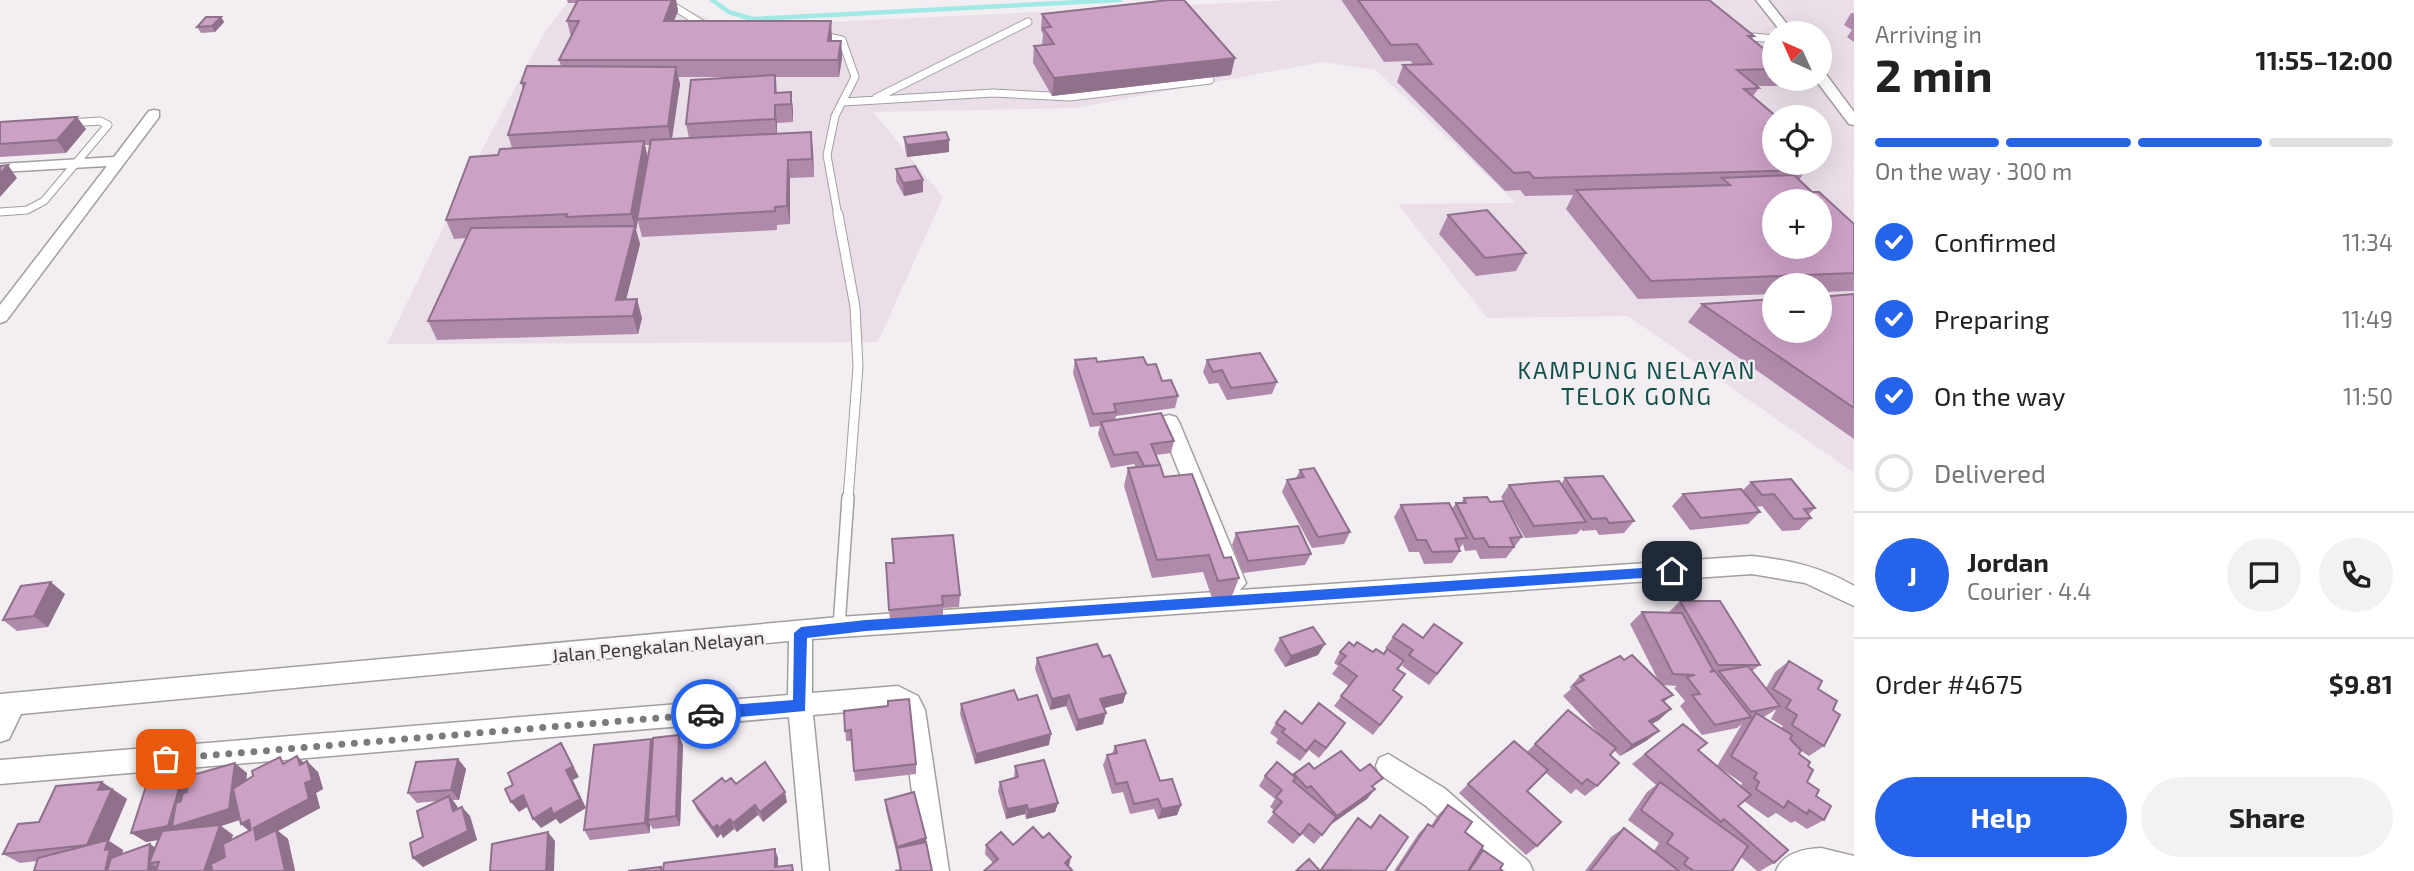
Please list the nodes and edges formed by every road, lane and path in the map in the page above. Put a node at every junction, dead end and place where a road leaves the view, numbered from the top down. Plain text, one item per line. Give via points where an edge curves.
1 (645, 0) edge
2 (1762, 0) edge
3 (1779, 21) edge
4 (1028, 22) dead end
5 (717, 29) edge
6 (1732, 33) edge
7 (806, 35) edge
8 (1762, 37) edge
9 (1210, 80) dead end
10 (1831, 91) edge
11 (873, 100) junction
12 (844, 103) junction
13 (154, 114) dead end
14 (1854, 121) edge
15 (62, 123) edge
16 (118, 161) junction
17 (77, 163) junction
18 (0, 168) edge
19 (0, 212) edge
20 (0, 317) edge
21 (1169, 422) edge
22 (1854, 597) edge
23 (1242, 600) junction
24 (839, 628) junction
25 (801, 633) junction
26 (7, 705) edge
27 (800, 706) junction
28 (0, 731) edge
29 (1388, 766) dead end
30 (0, 772) edge
31 (1854, 870) edge
32 (816, 871) edge
33 (936, 871) edge
34 (1520, 871) edge
35 (1789, 871) edge

1 - 5 lane via 673,6
2 - 3 street
4 - 11 lane
6 - 8 lane
7 - 12 lane via 842,40 855,77
9 - 11 lane via 1070,97 993,93
10 - 14 street
11 - 12 lane
12 - 24 lane via 835,116 827,155 855,307 858,367
13 - 16 street
15 - 17 lane via 100,121 108,125
16 - 17 street
16 - 20 street
17 - 18 street
17 - 19 lane via 41,204
21 - 23 street
22 - 23 street, Jalan Pengkalan Nelayan via 1801,570 1752,565
23 - 24 street, Jalan Pengkalan Nelayan
24 - 25 street, Jalan Pengkalan Nelayan
25 - 26 street, Jalan Pengkalan Nelayan
25 - 27 street
26 - 28 street
27 - 30 street
27 - 32 street
27 - 33 street via 894,697 910,704
29 - 34 street via 1435,797
31 - 35 street via 1825,862 1806,863

